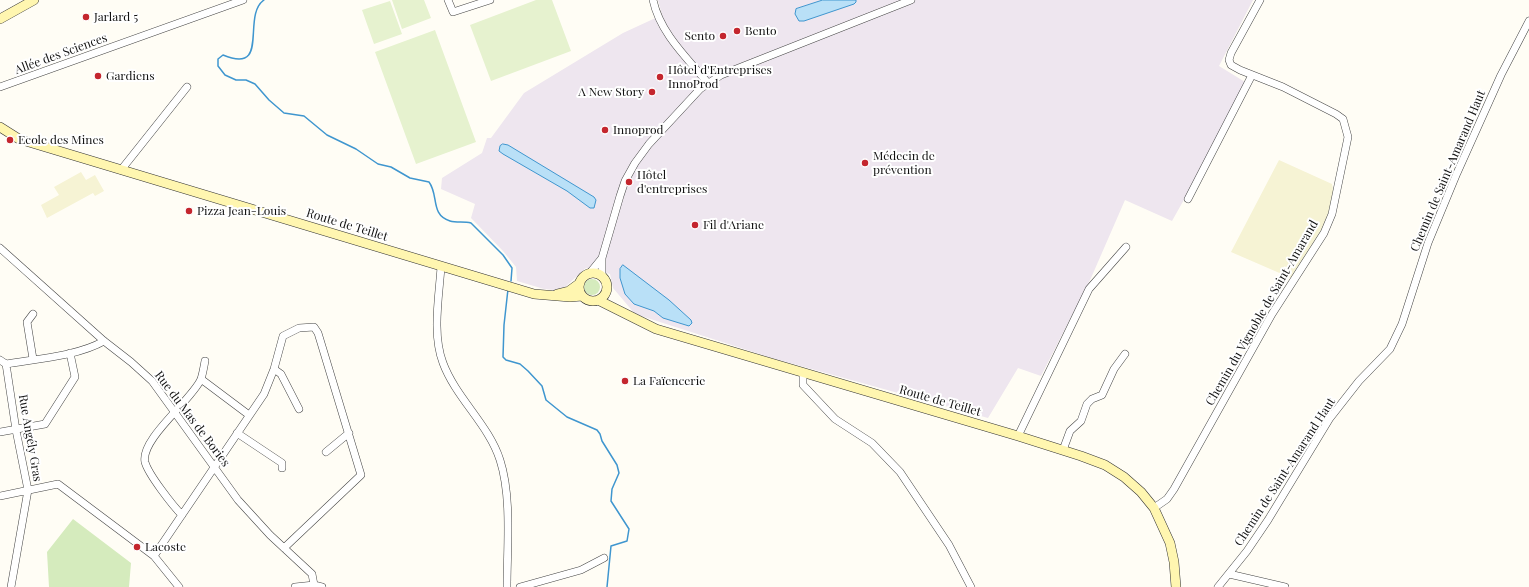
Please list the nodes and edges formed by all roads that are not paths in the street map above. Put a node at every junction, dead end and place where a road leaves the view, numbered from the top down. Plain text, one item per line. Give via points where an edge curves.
1 (34, 0) edge
2 (243, 0) edge
3 (448, 0) edge
4 (490, 0) edge
5 (653, 0) edge
6 (911, 0) edge
7 (1260, 0) edge
8 (1, 15) edge
9 (1529, 21) edge
10 (1252, 75) junction
11 (708, 83) junction
12 (0, 87) edge
13 (187, 87) dead end
14 (0, 127) edge
15 (121, 170) junction
16 (1188, 199) dead end
17 (1126, 247) dead end
18 (0, 248) edge
19 (602, 258) junction
20 (441, 267) junction
21 (589, 274) junction
22 (602, 277) junction
23 (580, 283) junction
24 (606, 290) junction
25 (552, 296) junction
26 (582, 296) junction
27 (598, 300) junction
28 (33, 314) dead end
29 (627, 315) junction
30 (104, 342) junction
31 (70, 352) junction
32 (1125, 354) dead end
33 (33, 359) junction
34 (205, 361) dead end
35 (3, 362) edge
36 (274, 369) junction
37 (803, 373) junction
38 (201, 380) junction
39 (299, 409) dead end
40 (174, 412) junction
41 (249, 415) junction
42 (16, 430) junction
43 (0, 432) edge
44 (237, 433) junction
45 (349, 433) junction
46 (1018, 436) junction
47 (1063, 450) junction
48 (326, 452) dead end
49 (213, 466) junction
50 (282, 468) dead end
51 (28, 490) junction
52 (0, 496) edge
53 (1154, 508) junction
54 (182, 515) junction
55 (284, 548) junction
56 (154, 556) junction
57 (604, 558) dead end
58 (1229, 574) junction
59 (314, 585) junction
60 (10, 587) edge
61 (179, 587) edge
62 (295, 587) edge
63 (322, 587) edge
64 (507, 587) edge
65 (520, 587) edge
66 (971, 587) edge
67 (1176, 587) edge
68 (1218, 587) edge
69 (1285, 587) edge

1 - 8 main road
2 - 12 street, Allée des Sciences
3 - 4 street via 453,12
5 - 11 street via 655,11 666,30
6 - 11 street via 747,64
7 - 10 street, Chemin du Vignoble de Saint-Amarand via 1229,60 1231,65
9 - 58 street, Chemin de Saint-Amarand Haut via 1501,75 1454,180 1428,243 1402,324 1390,349 1359,381 1330,418 1276,509
10 - 16 street
10 - 53 street, Chemin du Vignoble de Saint-Amarand via 1327,108 1343,119 1348,137 1332,214 1324,233 1272,314 1174,489 1167,499
11 - 19 street via 649,144 635,163 625,181
13 - 15 street
14 - 15 main road, Route de Teillet via 19,140
15 - 20 main road, Route de Teillet
17 - 46 street via 1089,289
18 - 30 street, Rue du Mas de Bories
19 - 21 street
19 - 22 street
20 - 25 main road, Route de Teillet via 534,294
20 - 64 street via 438,324 440,356 495,447 506,481
21 - 22 main road via 598,274
21 - 23 main road via 583,277
22 - 24 main road via 606,283
23 - 25 main road, Route de Teillet via 569,291
23 - 26 main road
24 - 27 main road
24 - 29 main road, Route de Teillet
25 - 26 main road, Route de Teillet
26 - 27 main road via 588,300
27 - 29 main road, Route de Teillet
28 - 33 street via 27,322
29 - 37 main road, Route de Teillet via 656,329
30 - 31 street
30 - 40 street, Rue du Mas de Bories via 152,381
31 - 33 street
31 - 42 street via 75,377 45,424
32 - 47 street via 1114,369 1102,395 1087,404 1080,421 1070,432
33 - 35 street
34 - 38 street
35 - 42 street, Rue Angély Gras
36 - 39 street via 281,374
36 - 41 street via 264,394
36 - 45 street via 283,336 299,328 314,327
37 - 46 main road, Route de Teillet
37 - 66 street via 803,385 835,419 872,443 900,472 949,545
38 - 40 street
38 - 41 street
40 - 49 street, Rue du Mas de Bories
40 - 54 street via 149,447 145,462
41 - 44 street
42 - 43 street
42 - 51 street, Rue Angély Gras
44 - 49 street
44 - 50 street via 282,463
45 - 48 street
45 - 55 street via 361,475
46 - 47 main road, Route de Teillet
47 - 53 main road, Route de Teillet via 1105,465 1124,477
49 - 54 street
49 - 55 street, Rue du Mas de Bories via 238,500
51 - 52 street
51 - 56 street via 58,484
51 - 60 street, Rue Angély Gras
53 - 67 main road, Route de Teillet via 1170,543
54 - 56 street
55 - 59 street, Rue du Mas de Bories via 312,574
56 - 61 street
57 - 65 street via 582,570
58 - 68 street, Chemin de Saint-Amarand Haut
58 - 69 street
59 - 62 street
59 - 63 street

